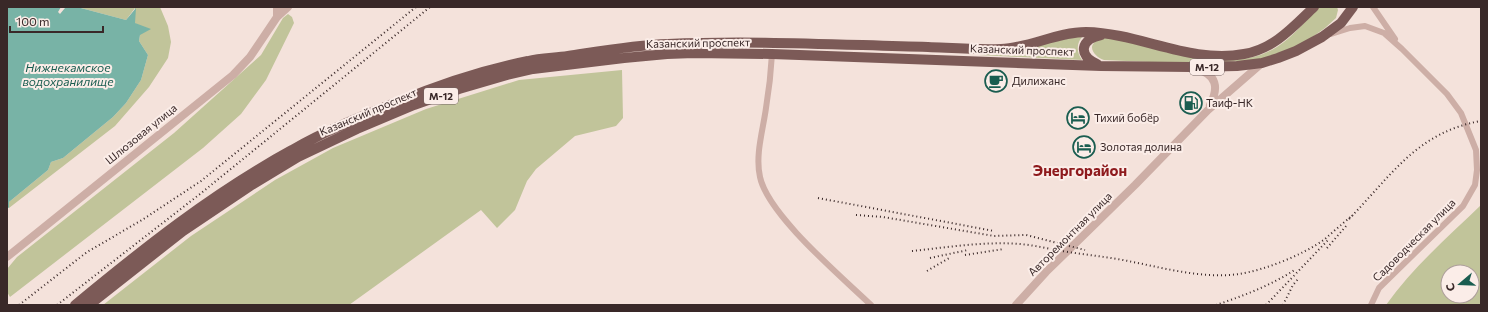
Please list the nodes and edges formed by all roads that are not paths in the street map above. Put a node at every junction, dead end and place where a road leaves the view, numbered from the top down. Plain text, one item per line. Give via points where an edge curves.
1 (277, 7) edge
2 (288, 7) edge
3 (1314, 7) edge
4 (1342, 7) edge
5 (1353, 7) edge
6 (1373, 7) edge
7 (277, 17) junction
8 (1341, 23) junction
9 (1107, 34) junction
10 (1322, 37) junction
11 (694, 48) junction
12 (1402, 48) junction
13 (667, 49) junction
14 (772, 54) junction
15 (1262, 63) junction
16 (1101, 66) junction
17 (1190, 67) junction
18 (1208, 110) junction
19 (7, 257) edge
20 (75, 305) edge
21 (89, 305) edge
22 (871, 305) edge
23 (1016, 305) edge
24 (1371, 305) edge

1 - 7 street
2 - 7 street, Шлюзовая улица
3 - 9 main road, Казанский проспект / М-12 via 1268,47 1233,56 1193,54 1126,36
4 - 8 main road
5 - 8 main road, Казанский проспект / М-12
6 - 12 street
7 - 19 street, Шлюзовая улица via 250,58 233,74
8 - 10 main road, Казанский проспект / М-12
9 - 11 main road, Казанский проспект / М-12 via 1073,33 1005,49
9 - 16 main road via 1092,37 1083,49 1089,61
10 - 12 street via 1365,26 1384,33
10 - 15 main road, Казанский проспект / М-12 via 1296,51
11 - 13 main road, Казанский проспект / М-12
11 - 14 main road, Казанский проспект / М-12
12 - 24 street, Садоводческая улица via 1447,94 1461,113 1476,150 1477,170 1475,185 1463,206 1379,288
13 - 20 main road, Казанский проспект / М-12 via 641,45 504,66 411,96 353,120 294,149 244,178 178,223
13 - 21 main road, Казанский проспект / М-12 via 514,74 459,89 357,128 298,156 250,186 183,231
14 - 16 main road, Казанский проспект / М-12
14 - 22 street via 770,87 758,157 765,192 780,216
15 - 17 main road, Казанский проспект / М-12
15 - 18 street, Авторемонтная улица
16 - 17 main road, Казанский проспект / М-12
17 - 18 street via 1204,71 1215,83 1215,94
18 - 23 street, Авторемонтная улица

